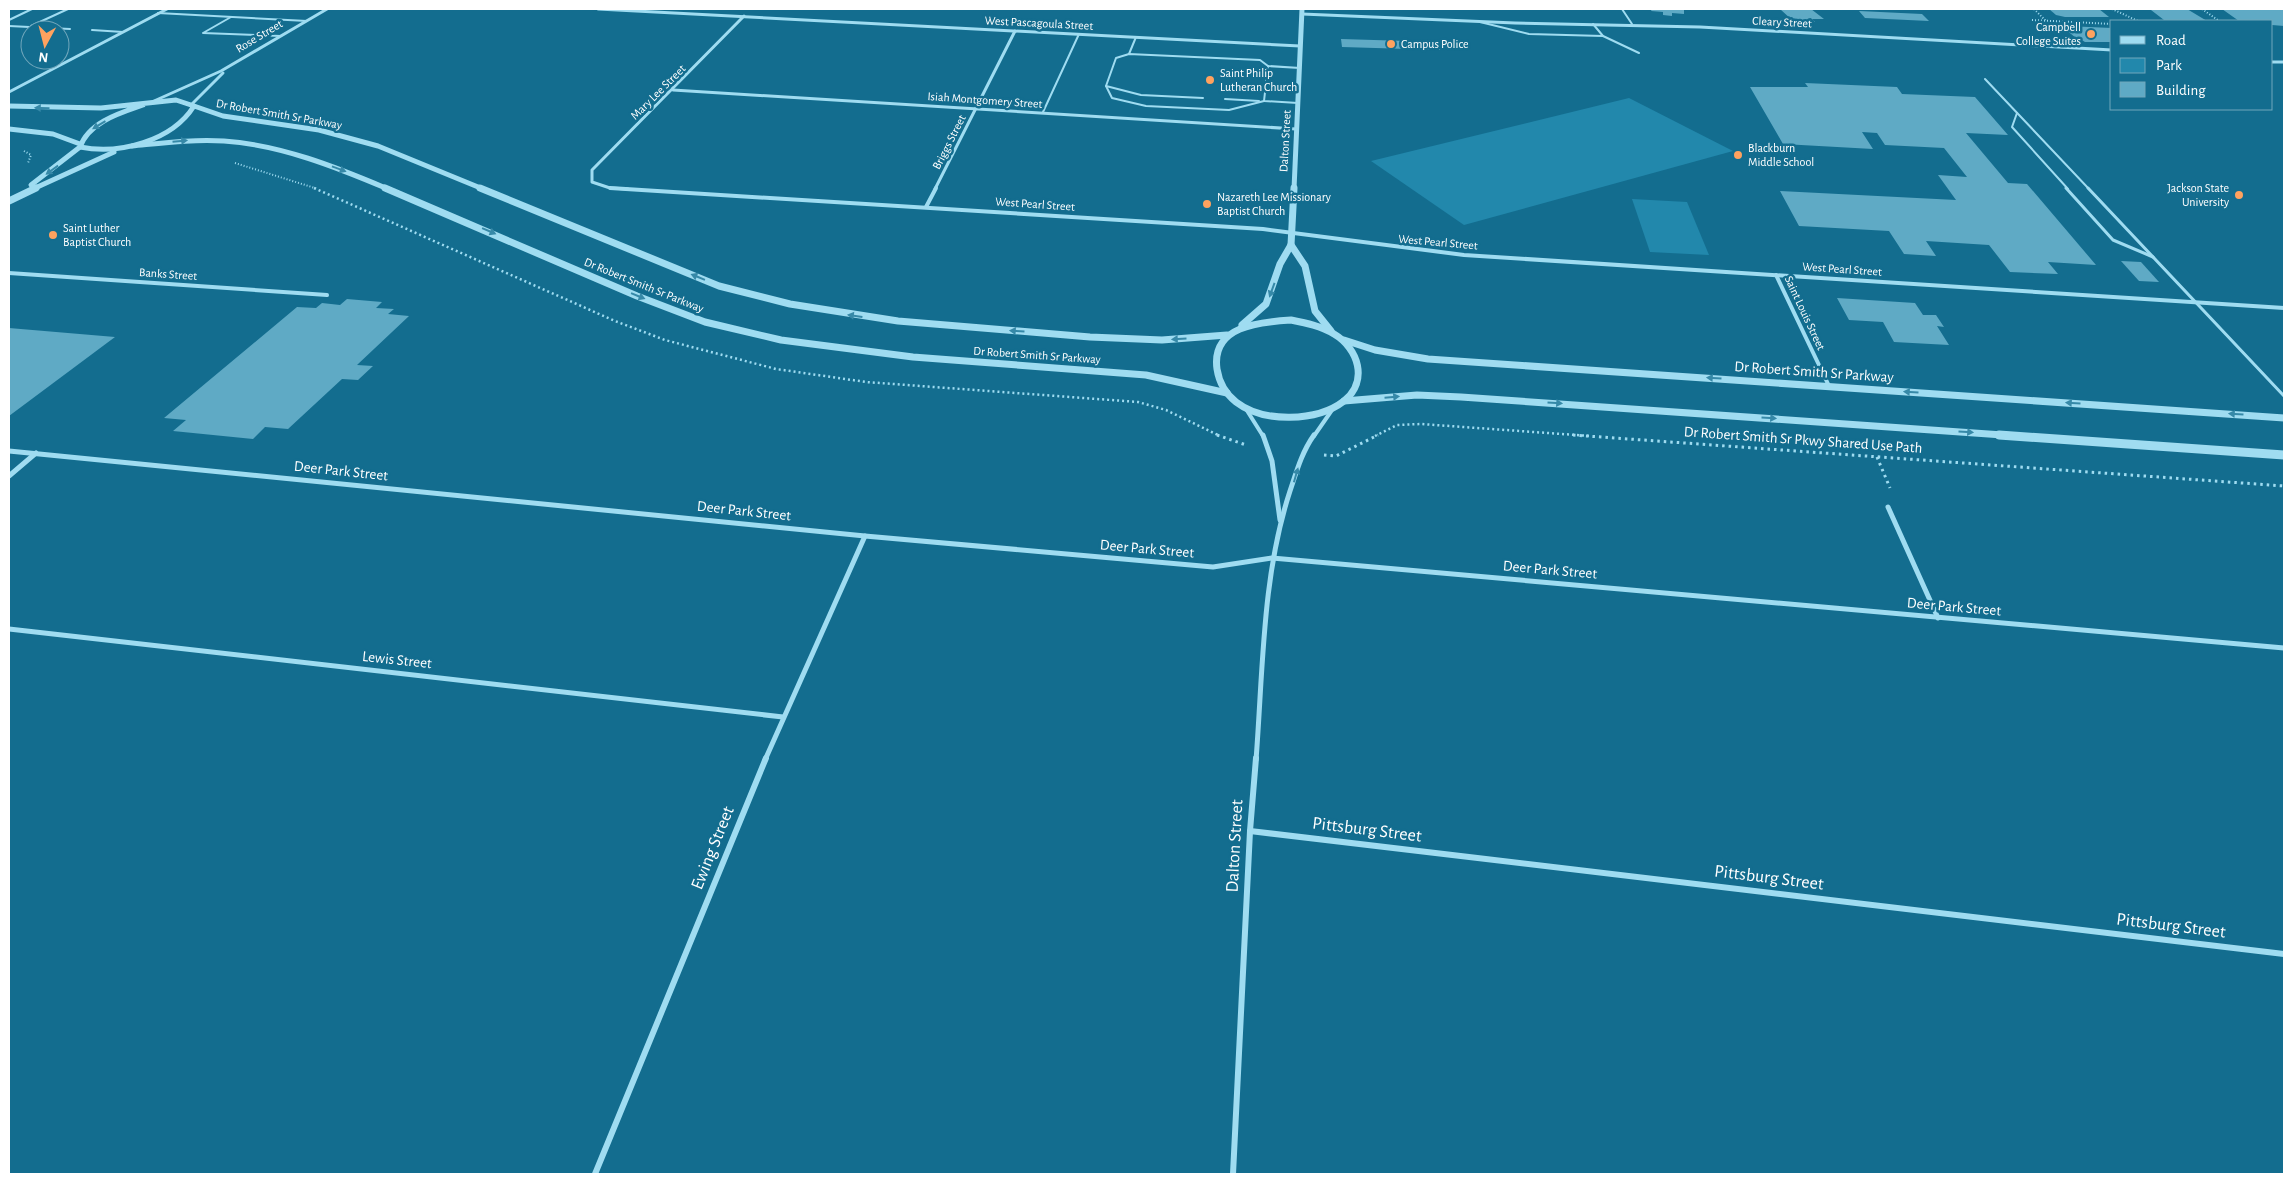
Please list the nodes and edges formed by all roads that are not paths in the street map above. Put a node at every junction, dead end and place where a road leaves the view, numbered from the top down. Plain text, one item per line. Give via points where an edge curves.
1 (32, 9) edge
2 (68, 9) edge
3 (167, 9) edge
4 (327, 9) edge
5 (598, 9) edge
6 (675, 9) edge
7 (1622, 9) edge
8 (1302, 12) edge
9 (158, 13) junction
10 (671, 13) junction
11 (744, 16) junction
12 (231, 17) junction
13 (9, 20) edge
14 (44, 20) edge
15 (307, 20) junction
16 (1475, 21) junction
17 (1593, 24) junction
18 (1632, 24) junction
19 (92, 30) dead end
20 (1015, 31) junction
21 (123, 32) junction
22 (1079, 34) junction
23 (281, 36) junction
24 (1603, 36) junction
25 (1136, 37) junction
26 (1300, 46) junction
27 (2110, 50) edge
28 (1639, 53) dead end
29 (1129, 54) junction
30 (1268, 66) junction
31 (229, 67) junction
32 (1300, 68) junction
33 (1985, 78) dead end
34 (1106, 86) junction
35 (673, 90) junction
36 (9, 92) edge
37 (1203, 98) dead end
38 (1225, 99) dead end
39 (1264, 101) junction
40 (1298, 103) junction
41 (146, 104) junction
42 (193, 105) junction
43 (9, 106) edge
44 (976, 108) junction
45 (1043, 112) junction
46 (2017, 113) junction
47 (9, 129) edge
48 (1296, 129) junction
49 (80, 145) junction
50 (132, 146) junction
51 (123, 148) junction
52 (592, 182) joint
53 (24, 192) junction
54 (9, 202) edge
55 (926, 208) junction
56 (1291, 233) junction
57 (1290, 245) junction
58 (2156, 259) junction
59 (9, 273) edge
60 (1776, 275) junction
61 (326, 295) dead end
62 (2197, 302) junction
63 (2284, 308) edge
64 (1238, 329) junction
65 (1334, 334) junction
66 (1228, 336) junction
67 (1344, 340) junction
68 (1829, 386) junction
69 (1227, 393) junction
70 (2284, 396) edge
71 (1344, 401) junction
72 (1245, 408) junction
73 (1333, 408) junction
74 (2284, 418) edge
75 (9, 451) edge
76 (36, 453) junction
77 (2284, 455) edge
78 (9, 476) edge
79 (1888, 507) road end
80 (1280, 521) junction
81 (866, 536) junction
82 (1272, 558) junction
83 (1938, 618) junction
84 (9, 629) edge
85 (2284, 648) edge
86 (783, 716) junction
87 (1250, 831) junction
88 (2284, 954) edge
89 (595, 1174) edge
90 (1233, 1174) edge

1 - 13 lane
2 - 14 lane
3 - 9 street
4 - 15 street, Rose Street
5 - 10 street, West Pascagoula Street
6 - 10 street
7 - 18 lane
8 - 16 street, Cleary Street
8 - 26 street, Dalton Street
9 - 12 lane
9 - 21 street
10 - 11 street, West Pascagoula Street
11 - 20 street, West Pascagoula Street
11 - 35 street, Mary Lee Street
12 - 15 lane
12 - 23 lane via 203,33
15 - 23 street, Rose Street
16 - 17 street, Cleary Street
16 - 24 lane via 1529,34
17 - 18 street, Cleary Street
17 - 24 lane
18 - 27 street, Cleary Street
19 - 21 lane
20 - 22 street, West Pascagoula Street
20 - 44 street, Briggs Street
21 - 36 street
22 - 25 street, West Pascagoula Street
22 - 45 lane
23 - 31 street, Rose Street
24 - 28 lane
25 - 26 street, West Pascagoula Street
25 - 29 lane
26 - 32 street, Dalton Street
29 - 30 lane via 1260,60
29 - 34 lane via 1116,58
30 - 32 lane
30 - 39 lane
31 - 41 street, Rose Street via 182,91
31 - 42 street, Rose Street
32 - 40 street, Dalton Street
33 - 46 lane
34 - 37 lane via 1141,95
34 - 39 lane via 1112,98 1146,106 1229,110
35 - 44 street, Isiah Montgomery Street
35 - 52 street, Mary Lee Street via 592,170
38 - 39 lane
39 - 40 lane
40 - 48 street, Dalton Street
41 - 42 street, Dr Robert Smith Sr Parkway via 171,101
41 -> 43 street via 76,109
41 -> 49 street via 98,126 83,138
42 - 50 street via 190,114 173,127
66 -> 42 street, Dr Robert Smith Sr Parkway via 1141,340 966,328 816,311 765,300 719,286 378,146 319,130 223,116
44 - 45 street, Isiah Montgomery Street
44 - 55 street, Briggs Street
45 - 48 street, Isiah Montgomery Street
46 - 58 lane
46 - 58 lane via 2012,127 2113,240
47 - 49 street via 53,134
48 - 56 street, Dalton Street
49 - 51 street via 97,150
49 -> 53 street
50 - 51 street
50 -> 69 street, Dr Robert Smith Sr Parkway via 186,140 225,141 304,156 637,296 705,322 781,340 913,357 1146,375
51 - 53 street
52 - 55 street, West Pearl Street via 610,188
53 - 54 street
55 - 56 street, West Pearl Street
56 - 57 street, Dalton Street
56 - 60 street, West Pearl Street via 1420,251
57 -> 64 street, Dalton Street via 1266,304
57 - 65 street via 1305,266 1315,311
58 - 62 lane
59 - 61 street, Banks Street
60 - 62 street, West Pearl Street
60 - 68 street, Saint Louis Street
62 - 63 street, West Pearl Street
62 - 70 lane
64 - 65 street via 1291,320 1312,324
64 - 66 street
65 - 67 street
66 - 69 street via 1217,356 1215,370 1219,384
68 -> 67 street, Dr Robert Smith Sr Parkway via 1428,359 1375,350
67 - 71 street via 1352,349 1360,372 1357,383
74 -> 68 street, Dr Robert Smith Sr Parkway
69 - 72 street
71 - 73 street
71 -> 77 street via 1417,395 1461,397
72 - 73 street via 1288,417 1307,416
72 - 80 street, Dalton Street via 1257,422 1269,446
80 -> 73 street, Dalton Street via 1303,451
75 - 76 street, Deer Park Street
76 - 78 street
76 - 81 street, Deer Park Street
79 - 83 street
80 - 82 street, Dalton Street
81 - 82 street, Deer Park Street via 1213,567
81 - 86 street, Ewing Street
82 - 83 street, Deer Park Street
82 - 87 street, Dalton Street
83 - 85 street, Deer Park Street
84 - 86 street, Lewis Street
86 - 89 street, Ewing Street
87 - 88 street, Pittsburg Street
87 - 90 street, Dalton Street

